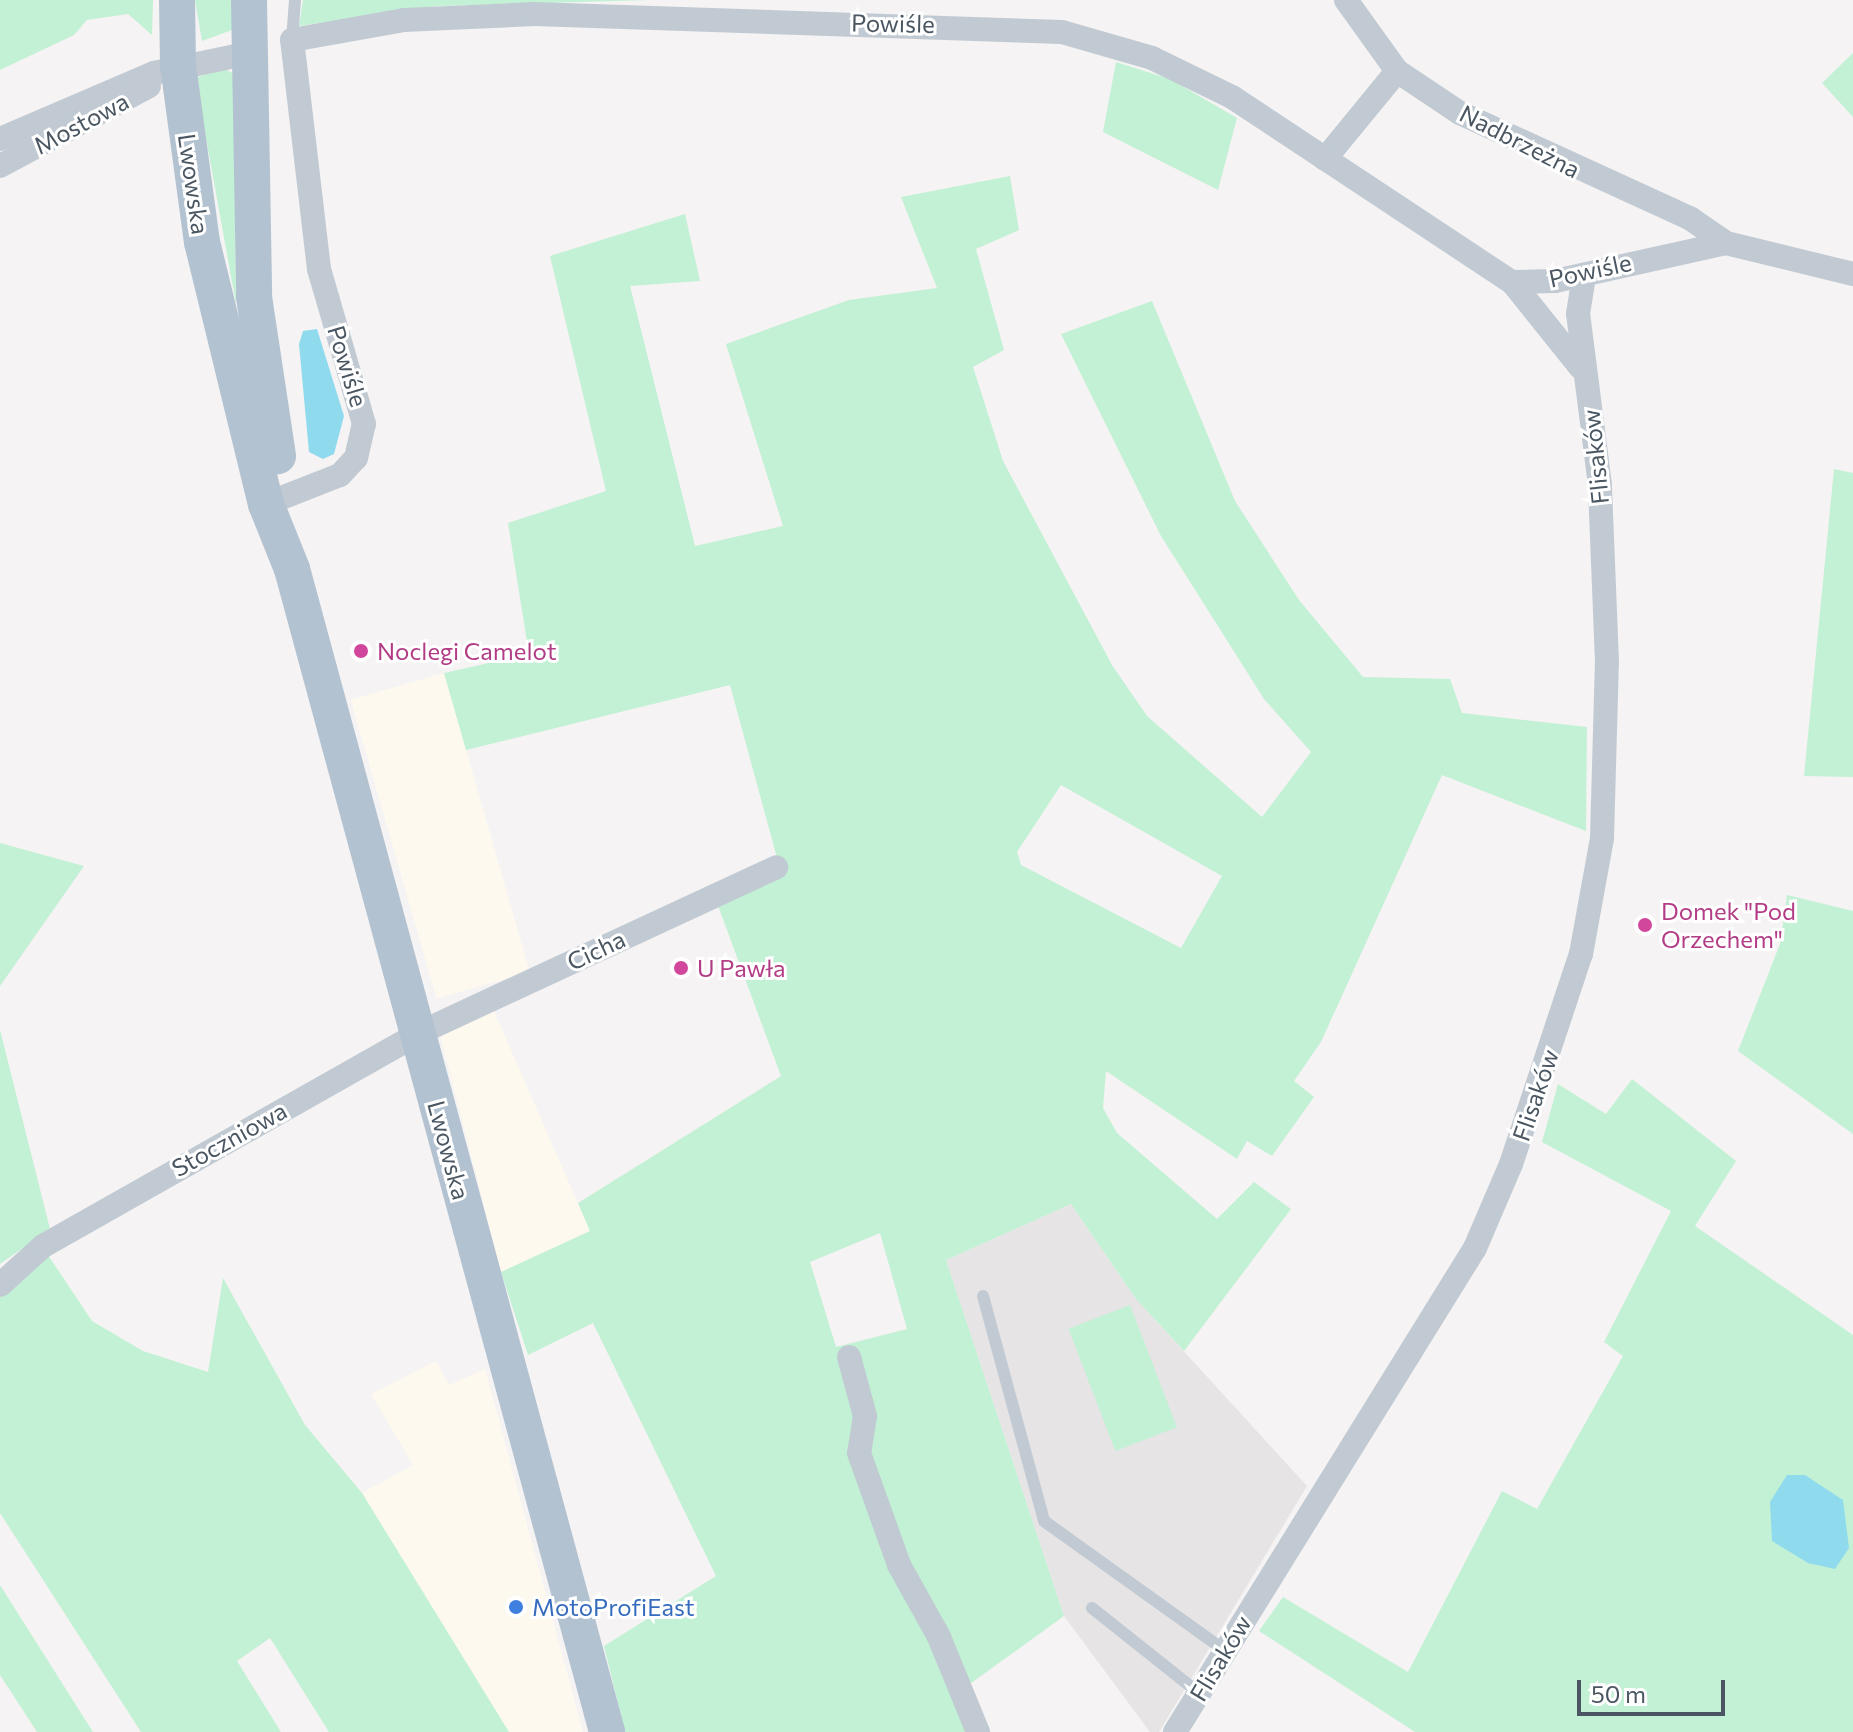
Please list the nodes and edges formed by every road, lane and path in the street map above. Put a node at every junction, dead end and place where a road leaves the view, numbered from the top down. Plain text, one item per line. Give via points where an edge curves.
1 (177, 0) edge
2 (249, 0) edge
3 (295, 0) edge
4 (1346, 0) edge
5 (292, 40) junction
6 (250, 53) junction
7 (166, 69) junction
8 (1397, 71) junction
9 (0, 139) edge
10 (1325, 159) junction
11 (0, 166) edge
12 (1726, 243) junction
13 (1853, 274) edge
14 (1584, 276) junction
15 (1512, 282) junction
16 (254, 297) junction
17 (236, 363) junction
18 (1583, 371) junction
19 (276, 500) junction
20 (776, 867) dead end
21 (417, 1034) junction
22 (0, 1285) edge
23 (983, 1296) dead end
24 (849, 1357) dead end
25 (1092, 1608) dead end
26 (1224, 1650) junction
27 (1199, 1693) junction
28 (607, 1732) edge
29 (978, 1732) edge
30 (1175, 1732) edge

1 - 7 main road, Lwowska
2 - 6 main road, Lwowska
3 - 5 lane
4 - 8 street, Nadbrzeżna
5 - 10 street, Powiśle via 456,14 1062,32 1195,76
5 - 19 street, Powiśle via 319,269 364,424 348,468
6 - 7 street
6 - 16 main road, Lwowska
7 - 9 street, Mostowa via 81,100
7 - 11 street, Mostowa via 123,102
7 - 17 main road, Lwowska via 202,242
8 - 10 street
8 - 12 street, Nadbrzeżna via 1529,150 1691,219
10 - 15 street, Powiśle
12 - 13 street, Powiśle
12 - 14 street, Powiśle
14 - 15 street, Powiśle
14 - 18 street, Flisaków
15 - 18 street
16 - 17 main road, Lwowska
16 - 19 main road, Lwowska
17 - 19 main road, Lwowska
18 - 26 street, Flisaków via 1600,485 1607,677 1602,838 1581,954 1511,1164 1475,1248
19 - 21 main road, Lwowska
20 - 21 street, Cicha
21 - 22 street, Stoczniowa via 43,1246
21 - 28 main road, Lwowska
23 - 26 lane via 1044,1521
24 - 29 street via 865,1416 864,1467 899,1565 939,1637
25 - 27 lane
26 - 27 street, Flisaków
27 - 30 street, Flisaków

